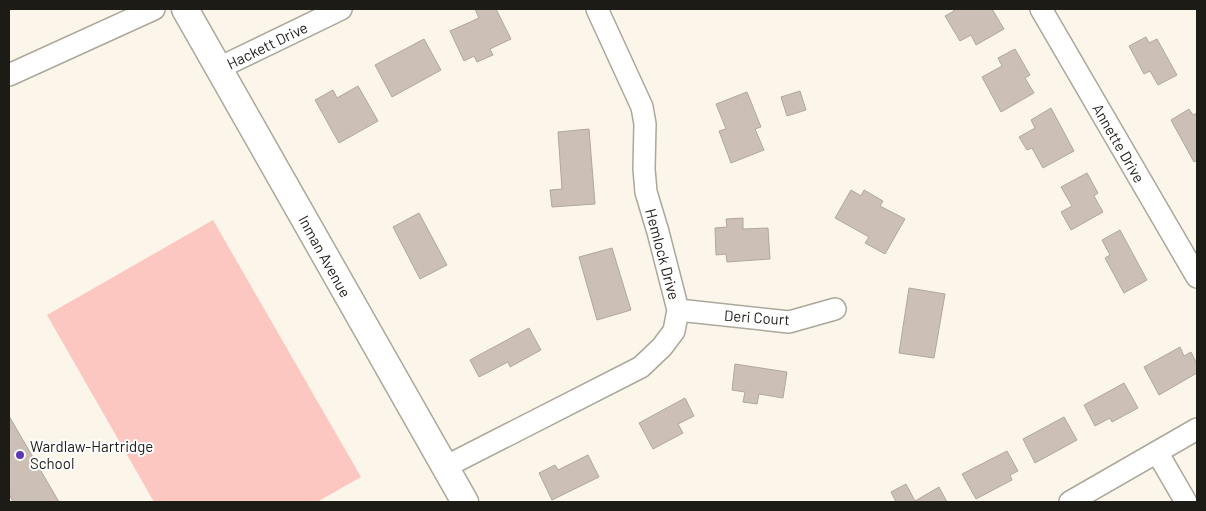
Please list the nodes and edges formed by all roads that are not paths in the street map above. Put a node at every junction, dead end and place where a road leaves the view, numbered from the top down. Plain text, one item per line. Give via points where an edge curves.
1 (154, 9) edge
2 (185, 9) edge
3 (341, 9) edge
4 (597, 9) edge
5 (1041, 9) edge
6 (219, 68) junction
7 (9, 75) edge
8 (1197, 277) edge
9 (835, 309) dead end
10 (678, 310) junction
11 (1197, 430) edge
12 (1157, 452) junction
13 (445, 467) junction
14 (465, 502) edge
15 (1070, 502) edge
16 (1186, 502) edge

1 - 7 street
2 - 6 main road, Inman Avenue
3 - 6 street, Hackett Drive
4 - 10 street, Hemlock Drive via 642,107 646,192
5 - 8 street, Annette Drive
6 - 13 main road, Inman Avenue
9 - 10 street, Deri Court via 789,322
10 - 13 street, Hemlock Drive via 674,330 641,367
11 - 12 street
12 - 15 street
12 - 16 street
13 - 14 main road, Inman Avenue

